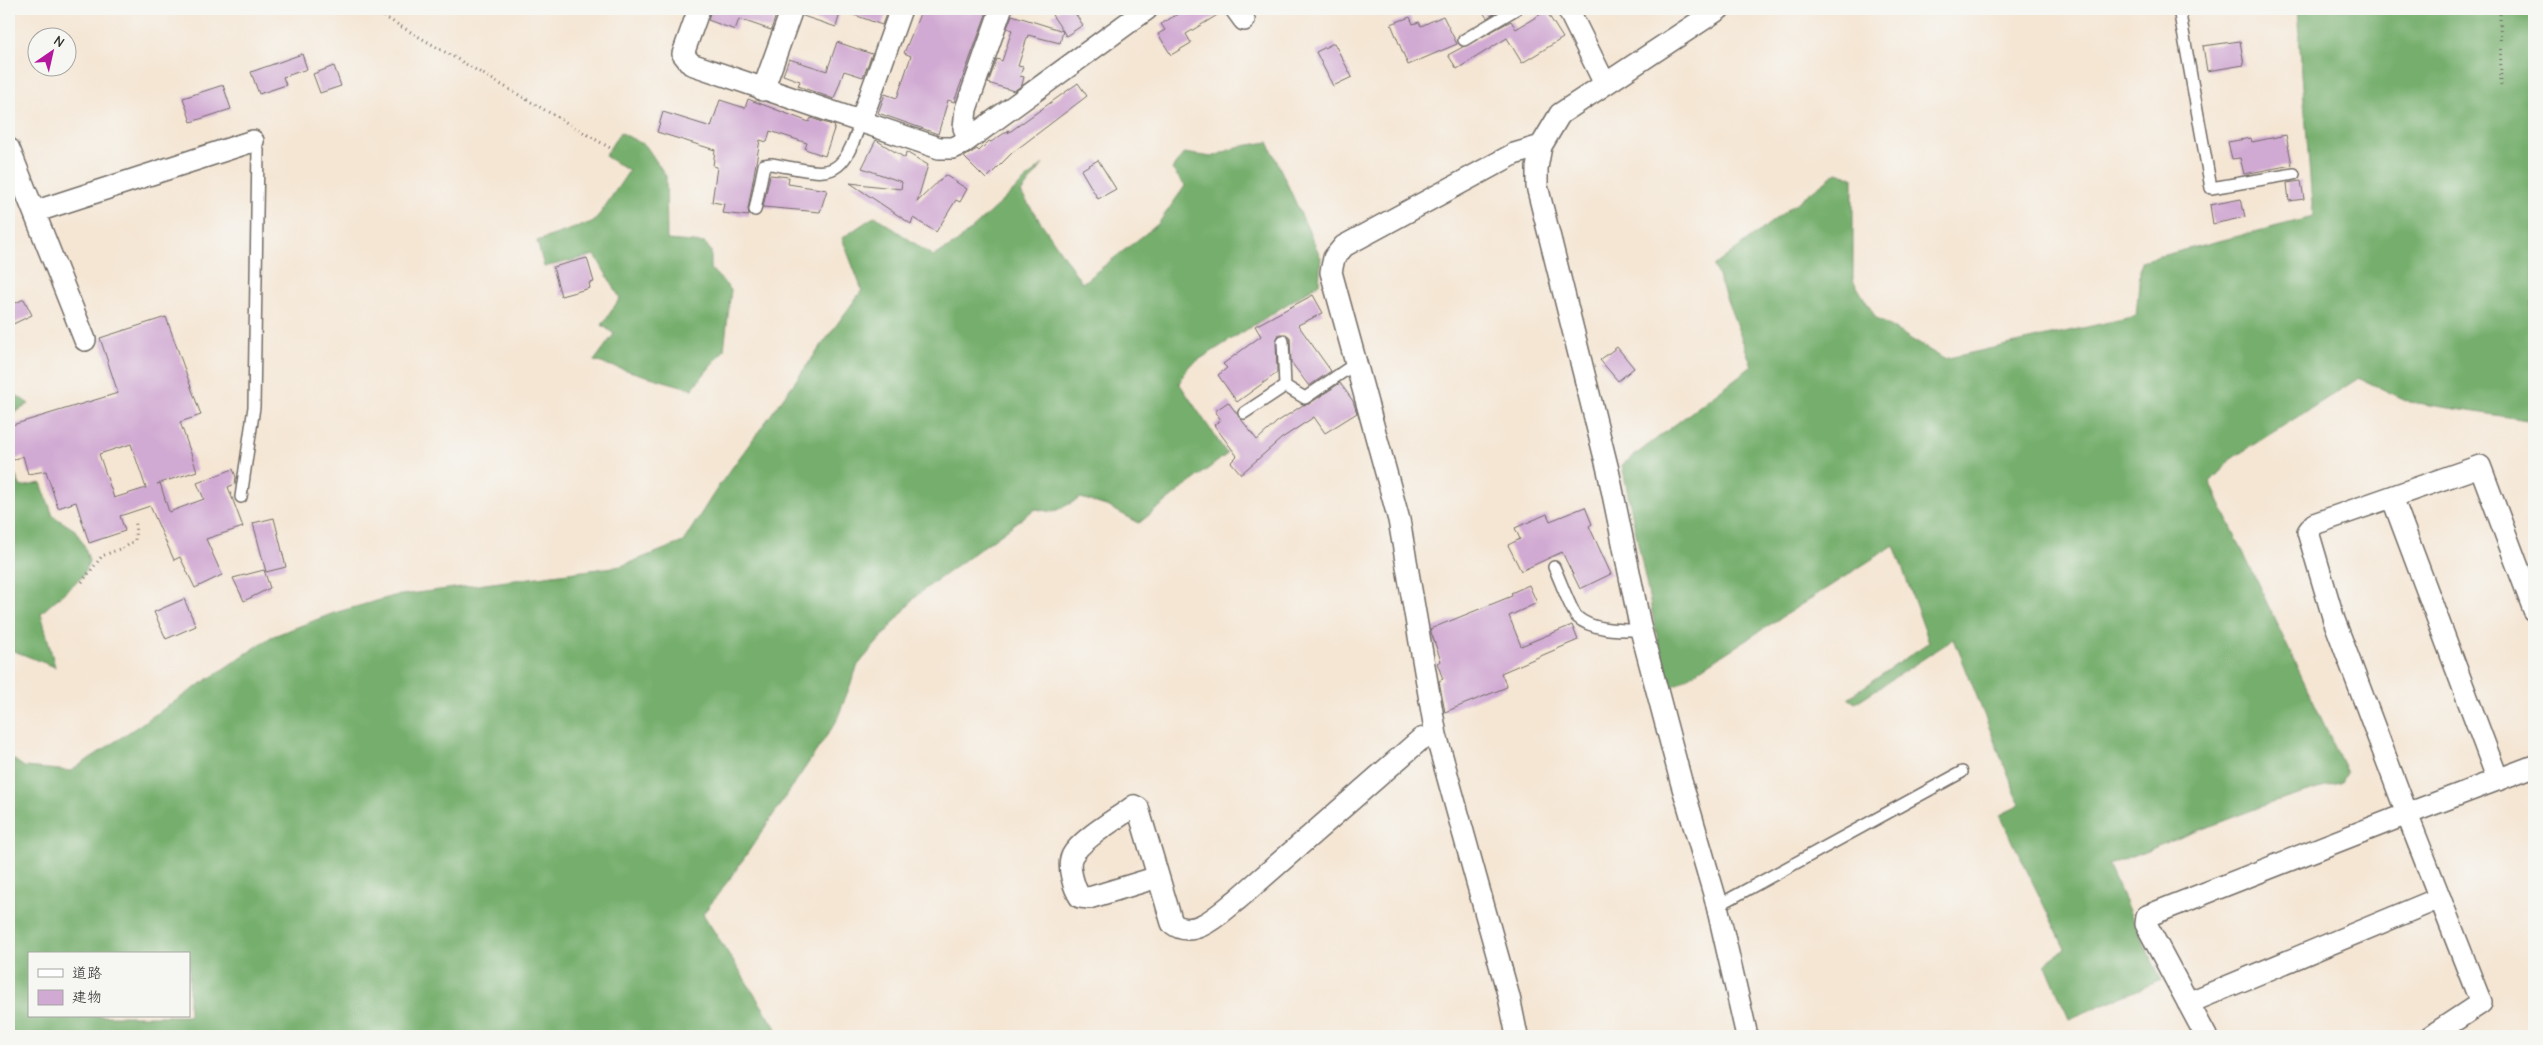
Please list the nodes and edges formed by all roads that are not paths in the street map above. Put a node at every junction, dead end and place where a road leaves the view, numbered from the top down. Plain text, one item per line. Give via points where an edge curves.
1 (699, 9) edge
2 (792, 9) edge
3 (901, 9) edge
4 (1001, 9) edge
5 (1147, 9) edge
6 (1516, 9) edge
7 (1568, 9) edge
8 (1719, 9) edge
9 (2179, 9) edge
10 (1464, 40) dead end
11 (1605, 84) junction
12 (763, 90) junction
13 (861, 121) junction
14 (970, 138) junction
15 (253, 141) joint
16 (1541, 146) junction
17 (9, 149) edge
18 (2294, 174) dead end
19 (755, 210) dead end
20 (34, 212) junction
21 (85, 340) dead end
22 (1283, 341) dead end
23 (1356, 364) junction
24 (1285, 386) junction
25 (1244, 413) dead end
26 (242, 497) dead end
27 (2392, 497) junction
28 (1554, 568) dead end
29 (2534, 610) edge
30 (1641, 630) junction
31 (1436, 735) junction
32 (2534, 766) edge
33 (1962, 772) dead end
34 (2498, 780) junction
35 (2407, 814) junction
36 (1158, 877) junction
37 (2440, 898) junction
38 (1717, 906) junction
39 (2188, 1003) junction
40 (1517, 1036) edge
41 (1747, 1036) edge
42 (2206, 1036) edge
43 (2432, 1036) edge

1 - 12 street via 683,54 686,60
2 - 12 street
3 - 13 street
4 - 14 street via 966,108 964,128
5 - 14 street
6 - 10 lane
7 - 11 street
8 - 11 street
9 - 18 lane via 2212,188
11 - 16 street via 1560,114
12 - 13 street
13 - 14 street via 939,148 953,148
13 - 19 lane via 852,150 834,170 823,173 764,165
15 - 20 street
15 - 26 lane via 258,150 254,398
16 - 23 street via 1514,154 1344,246 1334,258 1331,272
16 - 30 street via 1537,186 1608,470
17 - 20 street
20 - 21 street
22 - 24 lane
23 - 24 lane via 1305,398
23 - 31 street via 1399,520
24 - 25 lane
27 - 29 street via 2480,466
27 - 34 street
27 - 35 street via 2314,524 2308,532 2334,620
28 - 30 lane via 1576,616 1590,624 1616,630
30 - 38 street
31 - 36 street via 1421,739 1211,921 1183,930 1172,923
31 - 40 street
32 - 34 street
33 - 38 lane
34 - 35 street
35 - 37 street
35 - 39 street via 2147,916 2146,924
36 - 36 street via 1089,898 1080,897 1071,869 1071,857 1080,846 1134,806 1138,808
37 - 39 street
37 - 43 street via 2481,1003
38 - 41 street
39 - 42 street

